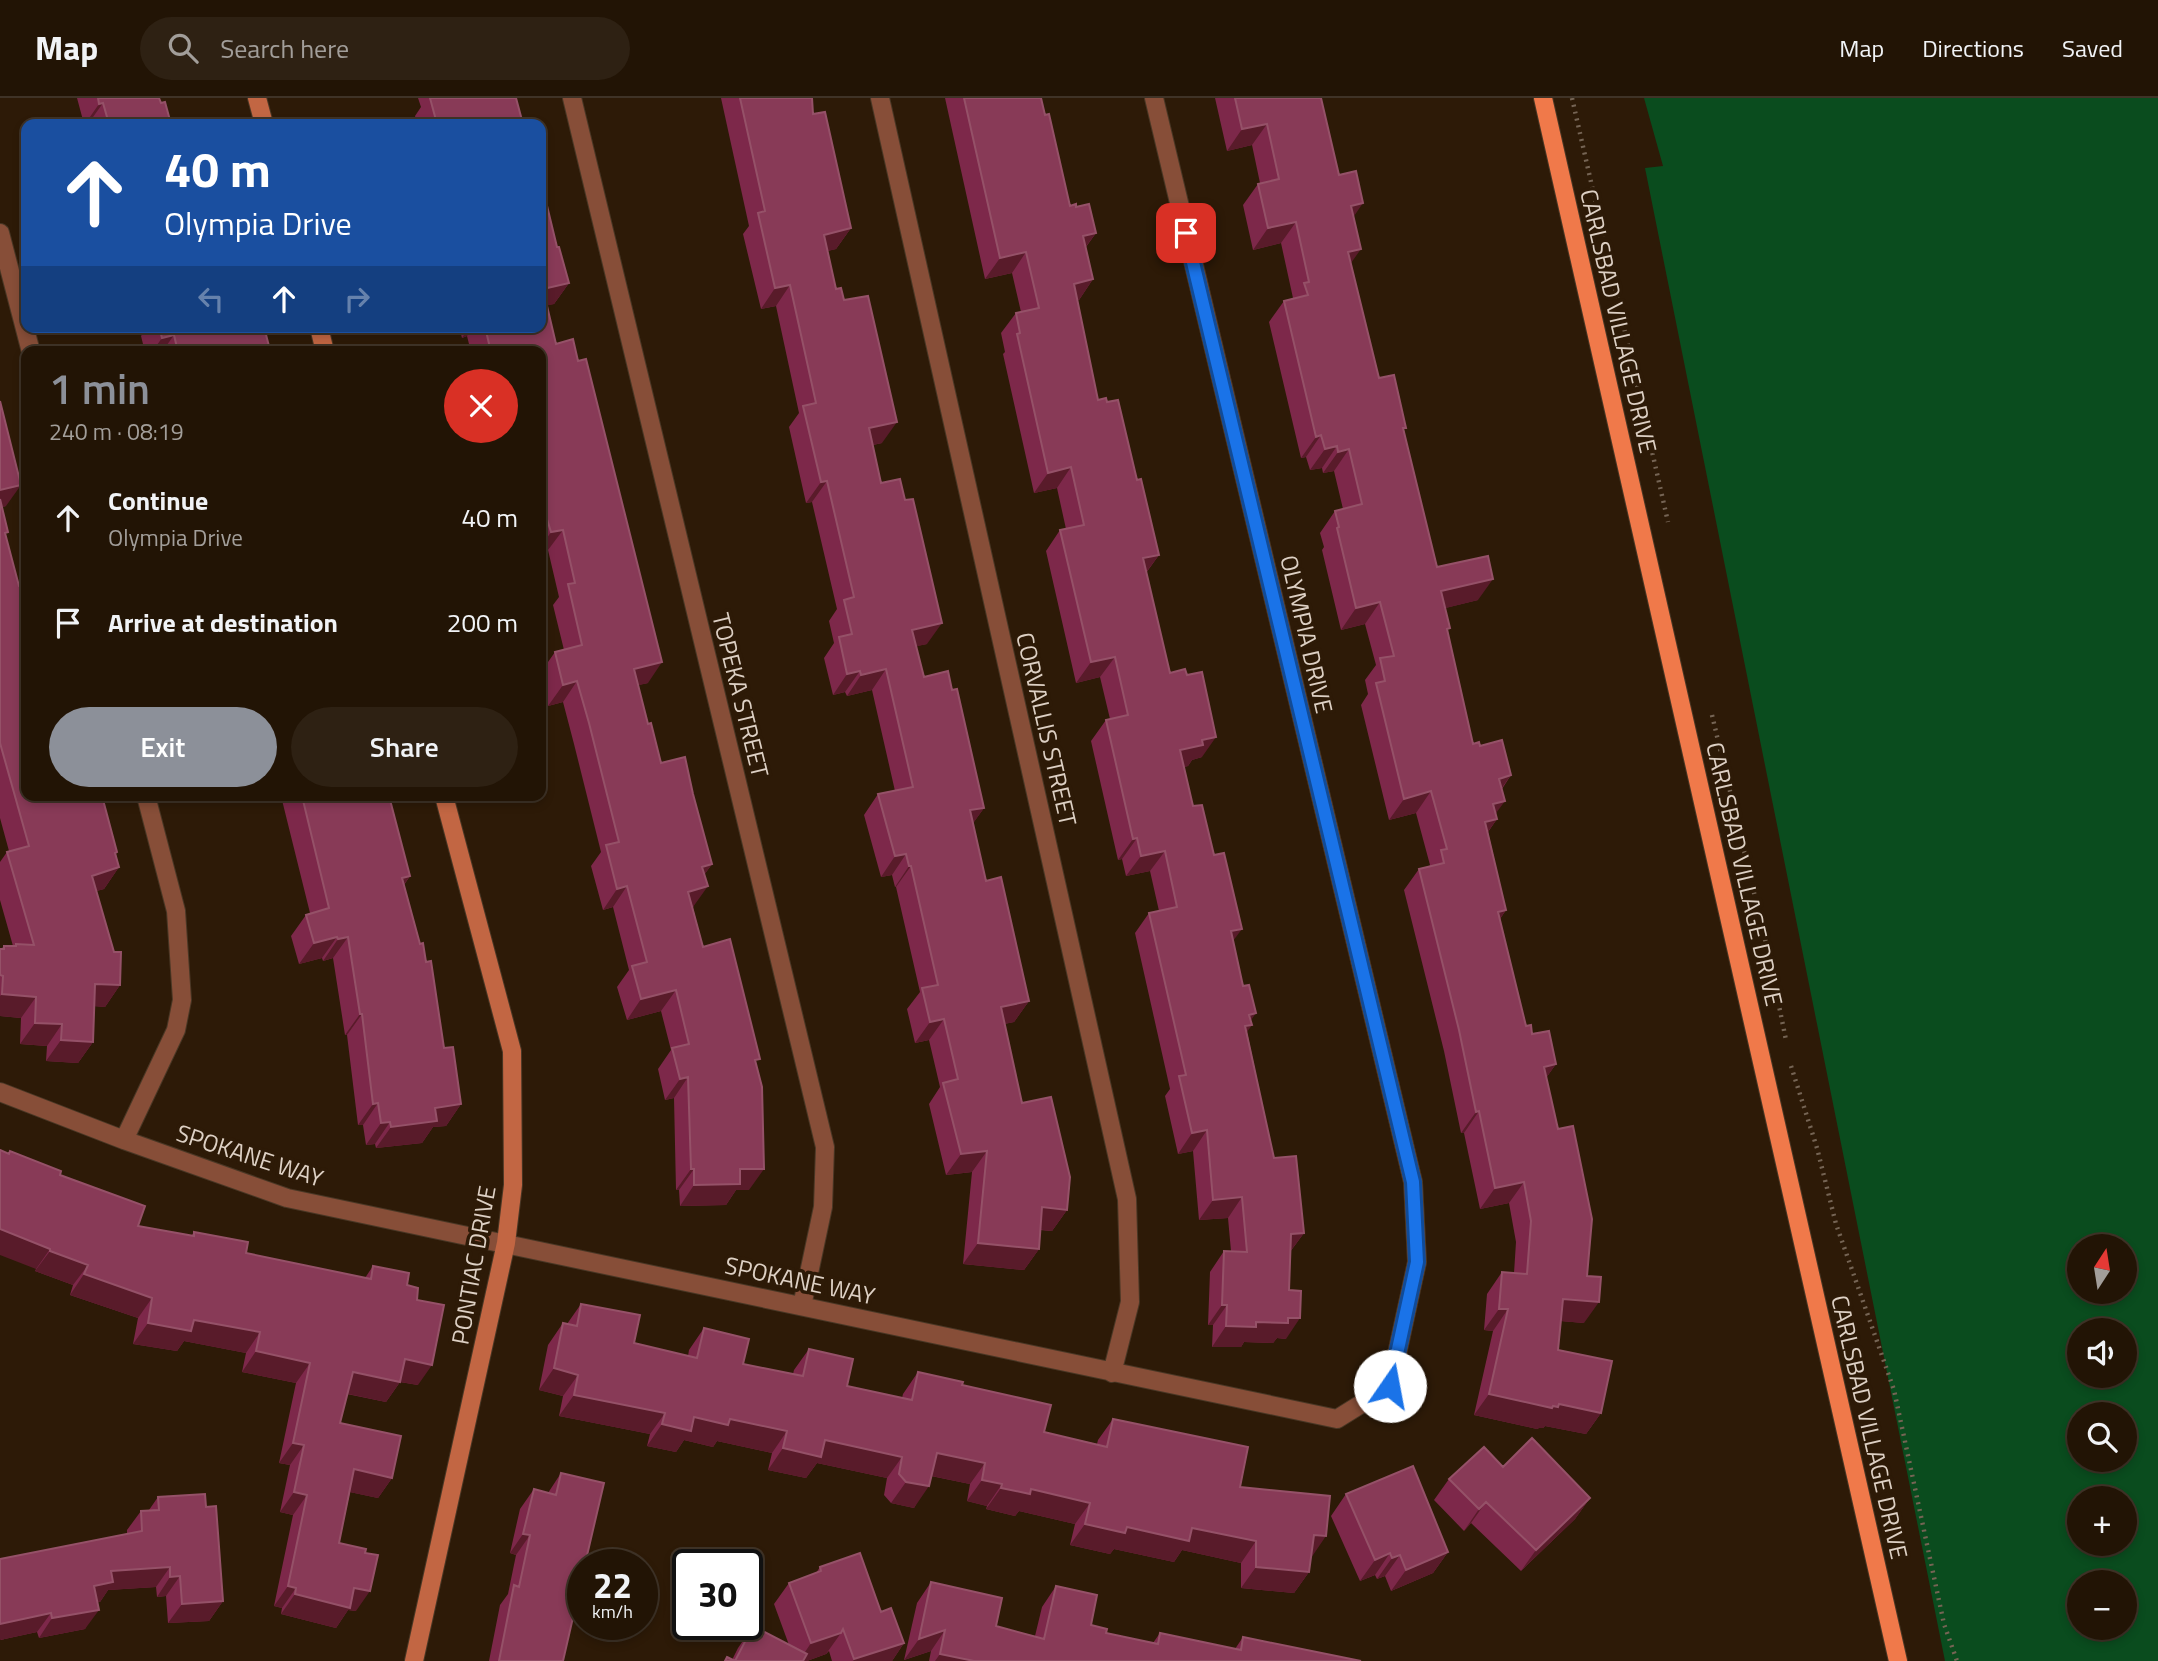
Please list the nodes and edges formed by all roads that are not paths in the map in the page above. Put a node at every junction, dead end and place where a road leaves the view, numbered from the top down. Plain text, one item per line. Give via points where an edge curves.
1 (257, 98) edge
2 (572, 98) edge
3 (880, 98) edge
4 (1154, 98) edge
5 (1543, 98) edge
6 (263, 119) edge
7 (0, 233) edge
8 (21, 314) edge
9 (147, 801) edge
10 (445, 801) edge
11 (0, 1092) edge
12 (124, 1140) junction
13 (1413, 1182) joint
14 (506, 1243) junction
15 (802, 1306) junction
16 (1112, 1373) junction
17 (414, 1661) edge
18 (1898, 1661) edge

1 - 6 main road
2 - 15 street, TOPEKA STREET via 825,1147 823,1208
3 - 16 street, CORVALLIS STREET via 1128,1199 1130,1302
4 - 13 street, OLYMPIA DRIVE
5 - 18 main road, CARLSBAD VILLAGE DRIVE
7 - 8 street
9 - 12 street via 176,911 182,1000 176,1030
10 - 14 main road, PONTIAC DRIVE via 512,1051 513,1185
11 - 12 street, SPOKANE WAY
12 - 14 street, SPOKANE WAY via 287,1198
13 - 16 street, SPOKANE WAY via 1417,1262 1390,1386 1337,1419
14 - 15 street, SPOKANE WAY
14 - 17 main road, PONTIAC DRIVE
15 - 16 street, SPOKANE WAY

